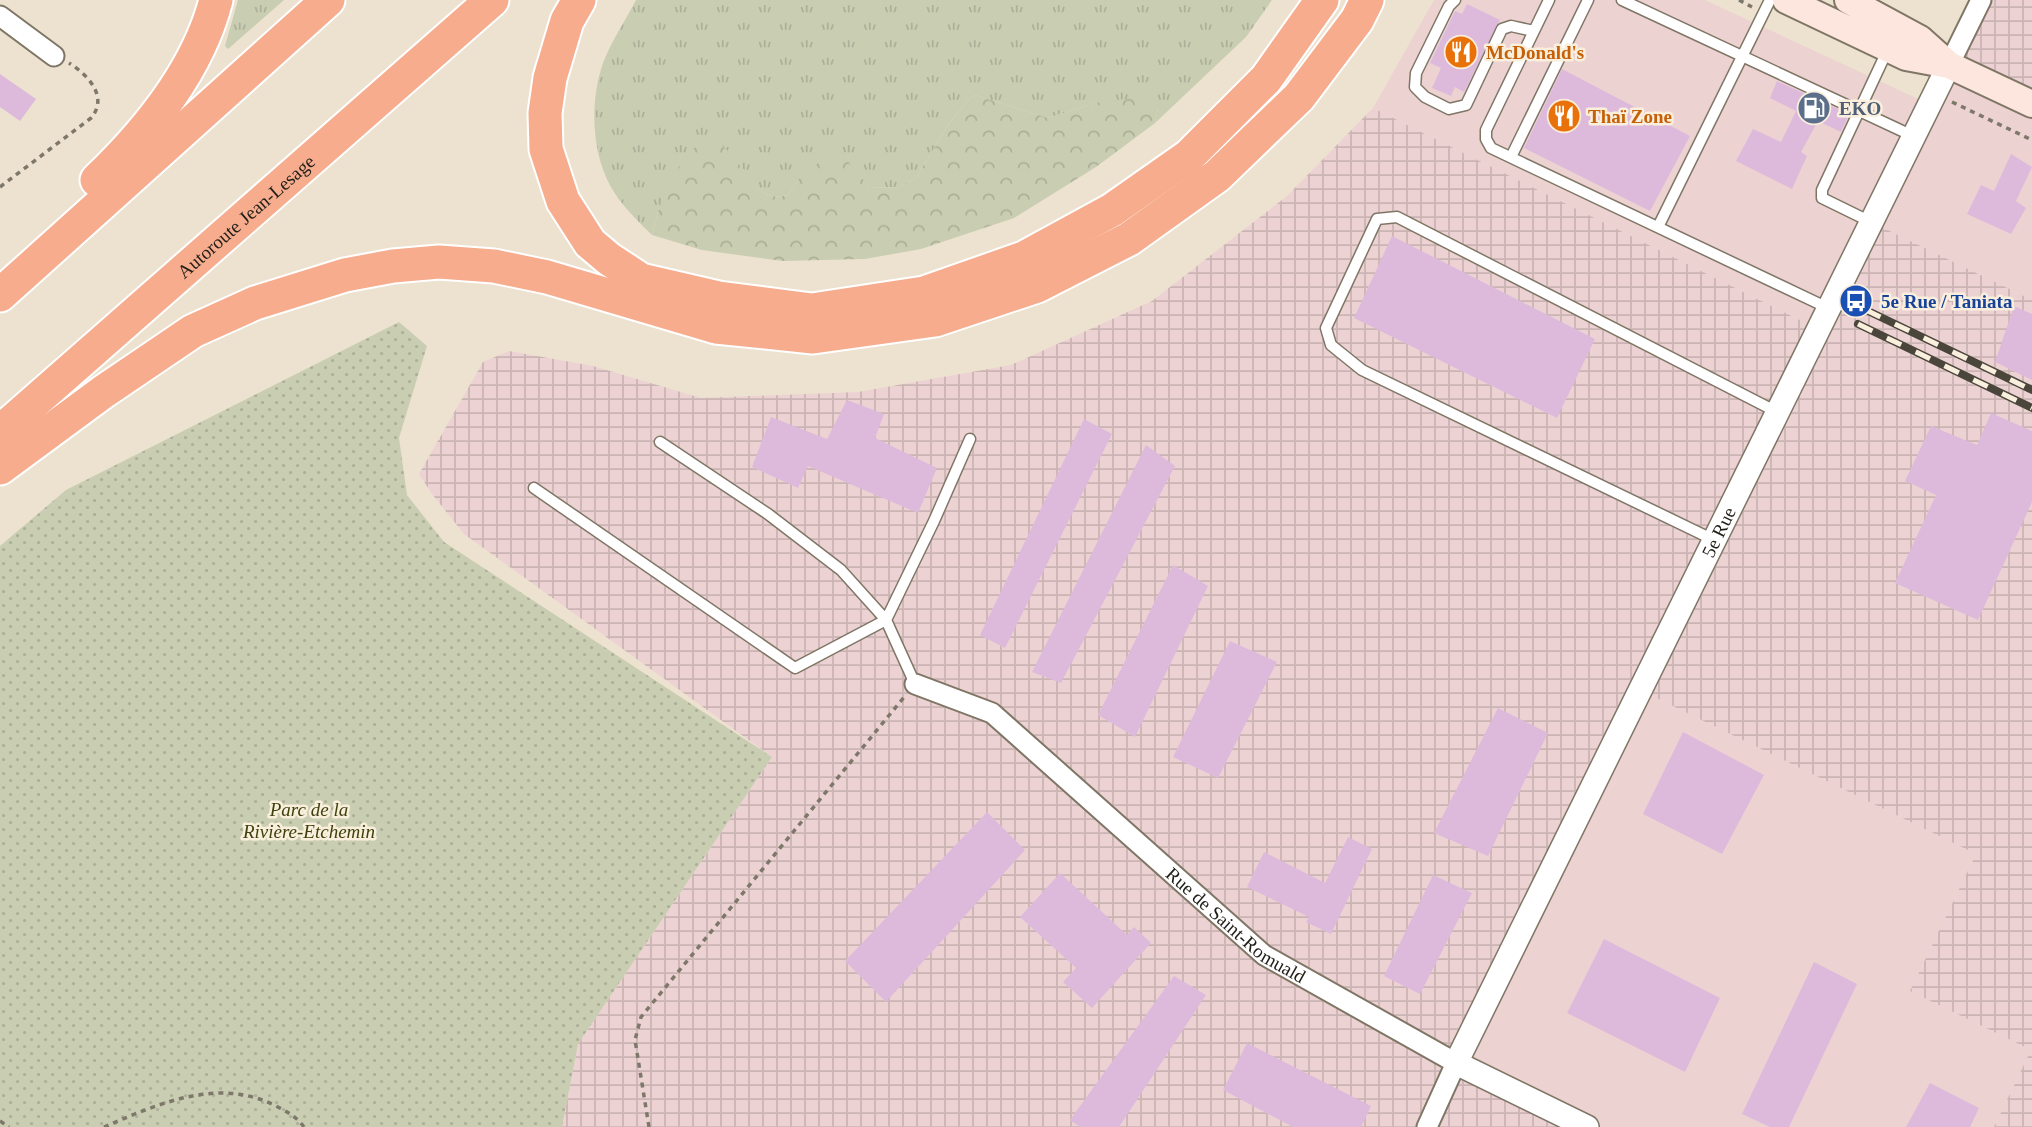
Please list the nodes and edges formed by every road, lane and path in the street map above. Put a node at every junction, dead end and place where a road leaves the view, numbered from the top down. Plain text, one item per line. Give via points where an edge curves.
1 (216, 0) edge
2 (328, 0) edge
3 (492, 0) edge
4 (579, 0) edge
5 (1322, 0) edge
6 (1367, 0) edge
7 (1455, 0) edge
8 (1549, 0) edge
9 (1588, 0) edge
10 (1622, 0) edge
11 (1770, 0) edge
12 (1786, 0) edge
13 (1848, 0) edge
14 (1981, 0) edge
15 (0, 16) edge
16 (1534, 31) junction
17 (1888, 48) junction
18 (54, 56) joint
19 (1743, 57) junction
20 (1949, 65) junction
21 (2032, 104) edge
22 (1860, 111) junction
23 (1913, 136) junction
24 (1511, 158) junction
25 (0, 187) edge
26 (1871, 222) junction
27 (1658, 227) junction
28 (0, 273) edge
29 (0, 295) edge
30 (1829, 308) junction
31 (1777, 412) junction
32 (0, 432) edge
33 (970, 439) dead end
34 (660, 442) dead end
35 (0, 468) edge
36 (534, 488) dead end
37 (1714, 540) junction
38 (886, 620) junction
39 (915, 684) junction
40 (1456, 1063) junction
41 (0, 1121) edge
42 (9, 1127) edge
43 (104, 1127) edge
44 (304, 1127) edge
45 (649, 1127) edge
46 (1427, 1127) edge
47 (1587, 1127) edge

1 - 28 highway via 196,53 170,97 119,159
2 - 29 highway
3 - 32 highway, Autoroute Jean-Lesage
4 - 5 highway via 567,21 551,78 545,113 546,149 563,201 590,243 641,280 719,298 812,310 924,293 1024,258 1112,210 1189,156 1266,79
6 - 35 highway via 1299,97 1217,176 1129,239 1037,286 935,320 813,337 716,327 494,266 439,262 393,266 345,275 255,303 193,331
7 - 16 lane via 1416,74 1415,87 1449,109 1466,105 1502,29 1511,26
8 - 16 lane
9 - 24 lane
10 - 19 lane
11 - 19 lane
12 - 17 main road
13 - 20 main road via 1920,38
14 - 20 street, 5e Rue
15 - 18 street
16 - 24 lane via 1486,130 1491,148
17 - 20 main road via 1906,57
17 - 22 lane
18 - 25 path via 86,75 97,92 97,111
19 - 22 lane
19 - 27 lane
20 - 21 main road
20 - 23 street, 5e Rue
22 - 23 lane
22 - 26 lane via 1822,198
23 - 26 street, 5e Rue
24 - 27 lane
26 - 30 street, 5e Rue
27 - 30 lane
30 - 31 street, 5e Rue
31 - 37 street, 5e Rue
31 - 37 lane via 1397,217 1377,219 1326,328 1331,345 1362,370
33 - 38 lane
34 - 38 lane via 768,514 841,570
36 - 38 lane via 795,668
37 - 40 street, 5e Rue
38 - 39 lane
39 - 40 street, Rue de Saint-Romuald via 992,713 1264,955
39 - 45 path via 641,1017 635,1040
40 - 46 street
40 - 47 street, Rue de Saint-Romuald
41 - 42 path
43 - 44 path via 171,1101 220,1092 265,1101 288,1112

